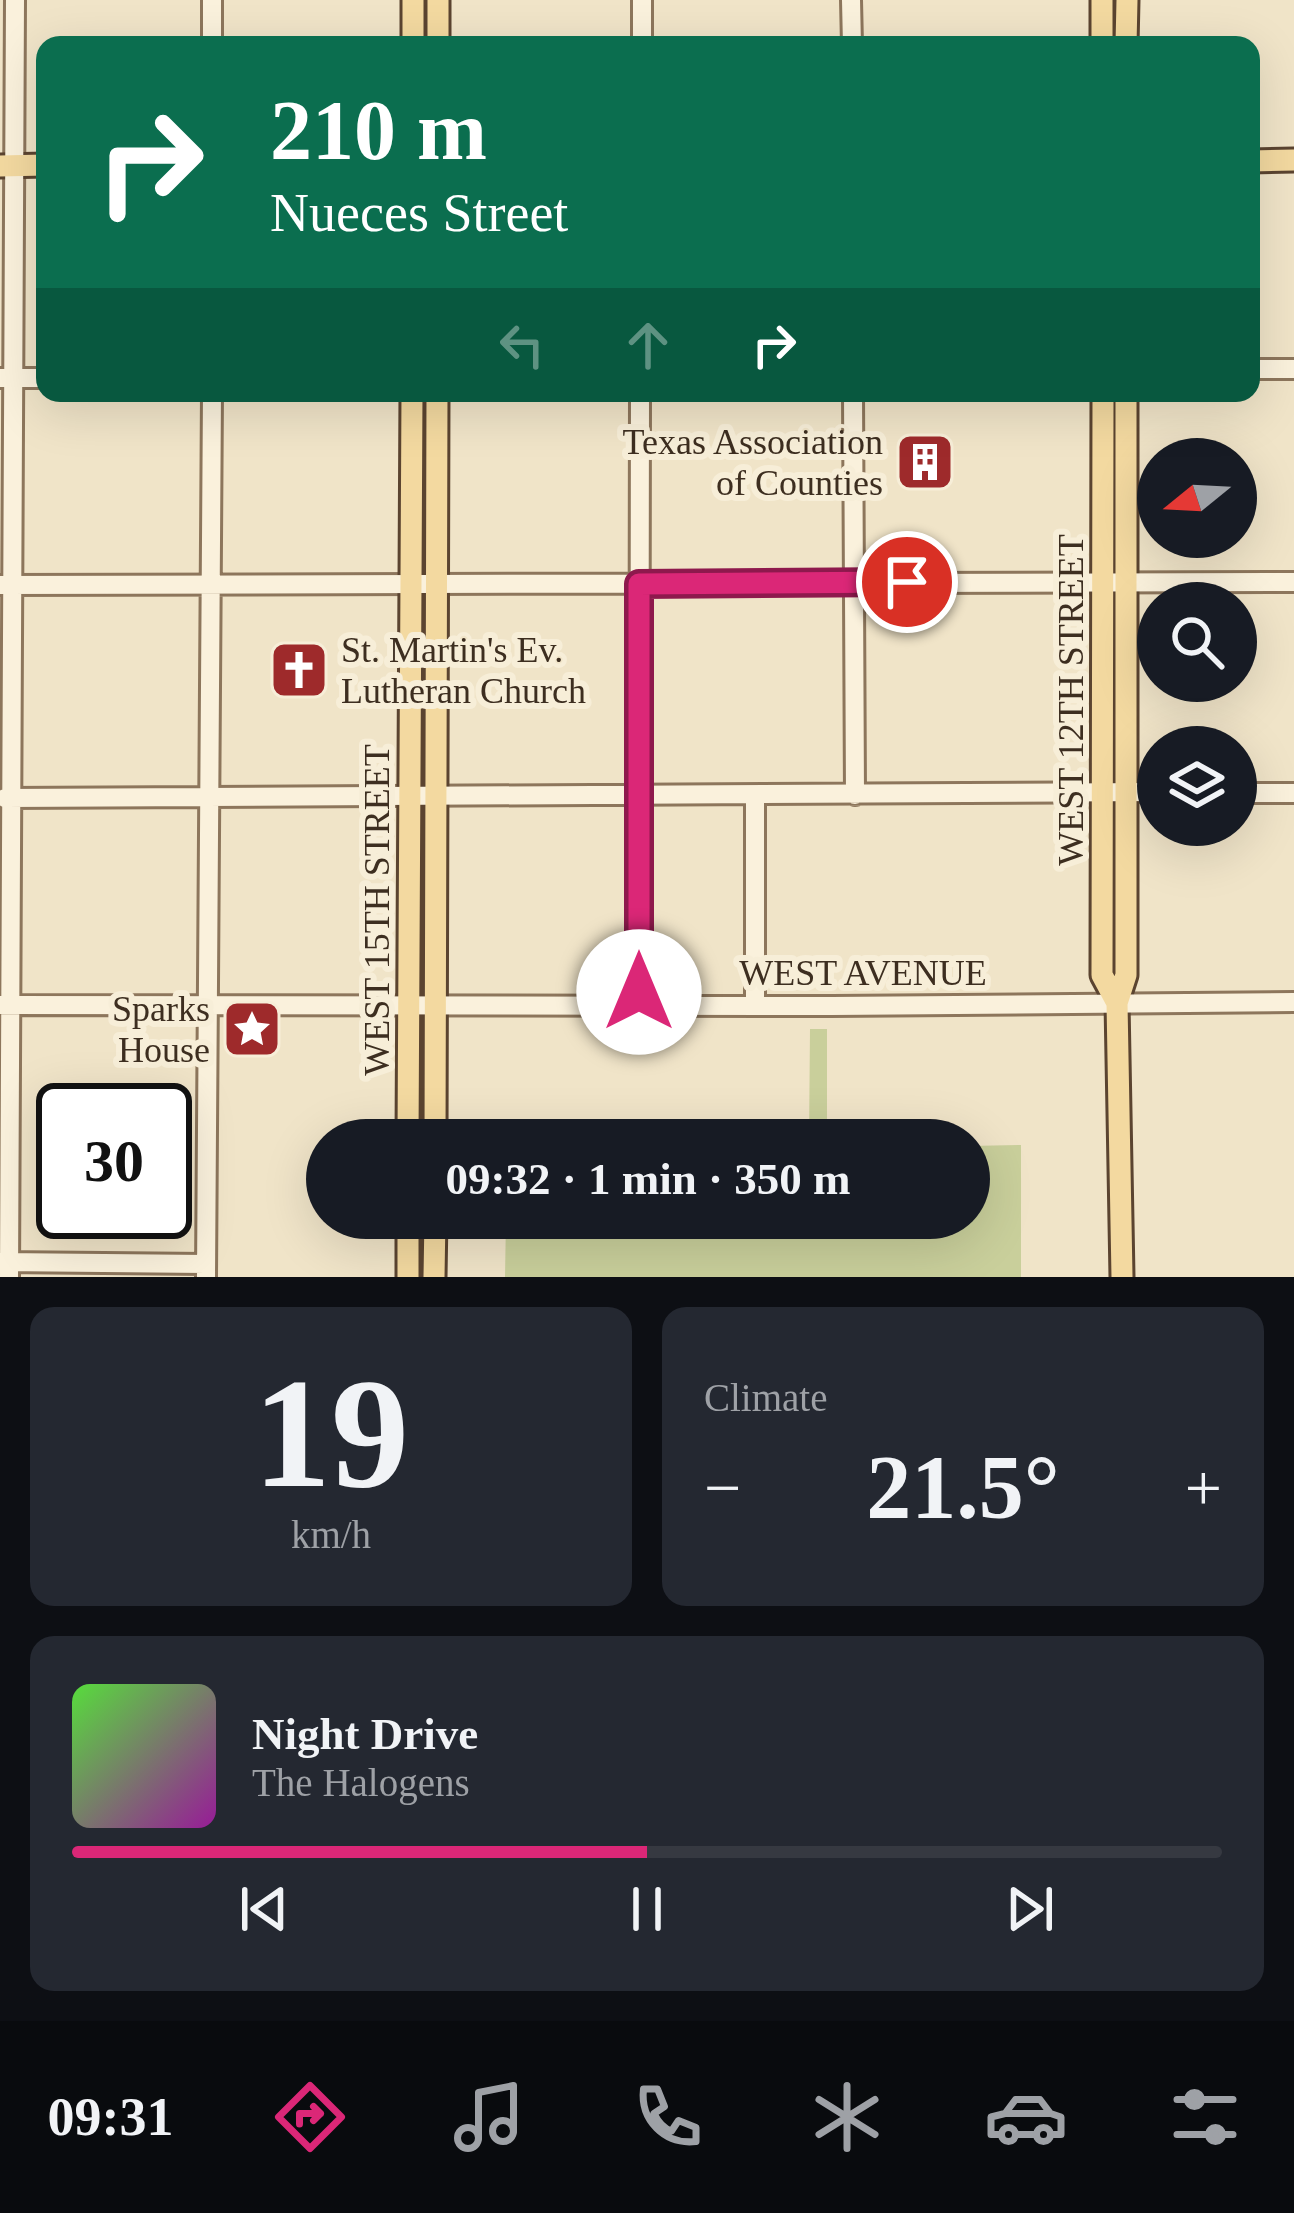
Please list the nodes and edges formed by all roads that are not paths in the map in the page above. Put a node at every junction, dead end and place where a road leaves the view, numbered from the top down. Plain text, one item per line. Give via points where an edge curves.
1 (15, 0) edge
2 (212, 0) edge
3 (413, 0) edge
4 (438, 0) edge
5 (642, 0) edge
6 (851, 0) edge
7 (1102, 0) edge
8 (1126, 0) edge
9 (212, 36) edge
10 (412, 36) edge
11 (438, 36) edge
12 (642, 36) edge
13 (852, 36) edge
14 (1102, 36) edge
15 (1126, 36) edge
16 (1294, 160) edge
17 (1260, 161) edge
18 (8, 166) edge
19 (1260, 369) edge
20 (1294, 369) edge
21 (7, 378) edge
22 (212, 402) edge
23 (412, 402) edge
24 (436, 402) edge
25 (640, 402) edge
26 (853, 402) edge
27 (1103, 402) edge
28 (1126, 402) edge
29 (854, 582) junction
30 (1103, 583) junction
31 (1126, 583) junction
32 (1294, 583) edge
33 (639, 584) junction
34 (7, 585) edge
35 (411, 585) junction
36 (436, 585) junction
37 (212, 586) junction
38 (1127, 791) junction
39 (1137, 791) edge
40 (1102, 792) junction
41 (1257, 793) edge
42 (1294, 793) edge
43 (639, 796) junction
44 (755, 796) junction
45 (855, 796) junction
46 (410, 797) junction
47 (436, 797) junction
48 (6, 798) edge
49 (211, 798) junction
50 (1294, 1002) edge
51 (1117, 1003) junction
52 (408, 1004) junction
53 (6, 1005) edge
54 (435, 1005) junction
55 (207, 1006) junction
56 (639, 1006) junction
57 (755, 1006) junction
58 (408, 1119) edge
59 (435, 1119) edge
60 (408, 1239) edge
61 (434, 1239) edge
62 (6, 1267) edge
63 (206, 1270) edge
64 (408, 1277) edge
65 (434, 1277) edge
66 (1123, 1277) edge

1 - 18 street
2 - 9 street
3 - 10 main road
4 - 11 main road
5 - 12 street
6 - 13 street
7 - 14 main road
8 - 15 main road
16 - 17 main road
18 - 21 street
19 - 20 street
21 - 34 street
22 - 37 street
23 - 35 main road, WEST 15TH STREET
24 - 36 main road, WEST 15TH STREET
25 - 33 street
26 - 29 street
27 - 30 main road, WEST 12TH STREET
28 - 31 main road, WEST 12TH STREET
29 - 30 street
29 - 33 street
29 - 45 street
30 - 31 street
30 - 40 main road, WEST 12TH STREET
31 - 32 street
31 - 38 main road, WEST 12TH STREET
33 - 36 street
33 - 43 street
34 - 37 street
34 - 48 street
35 - 36 street
35 - 37 street
35 - 46 main road, WEST 15TH STREET
36 - 47 main road, WEST 15TH STREET
37 - 49 street
38 - 39 street
38 - 40 street
38 - 51 main road, WEST 12TH STREET via 1126,975
40 - 45 street
40 - 51 main road, WEST 12TH STREET via 1102,975
41 - 42 street
43 - 44 street
43 - 47 street
43 - 56 street
44 - 45 street
44 - 57 street
46 - 47 street
46 - 49 street
46 - 52 main road, WEST 15TH STREET
47 - 54 main road, WEST 15TH STREET
48 - 49 street
48 - 53 street
49 - 55 street
50 - 51 street, WEST AVENUE
51 - 57 street, WEST AVENUE
51 - 66 main road, WEST 12TH STREET
52 - 54 street, WEST AVENUE
52 - 55 street, WEST AVENUE
52 - 58 main road, WEST 15TH STREET
53 - 55 street, WEST AVENUE
53 - 62 street
54 - 56 street, WEST AVENUE
54 - 59 main road, WEST 15TH STREET
55 - 63 street
56 - 57 street, WEST AVENUE
60 - 64 main road
61 - 65 main road
62 - 63 street

